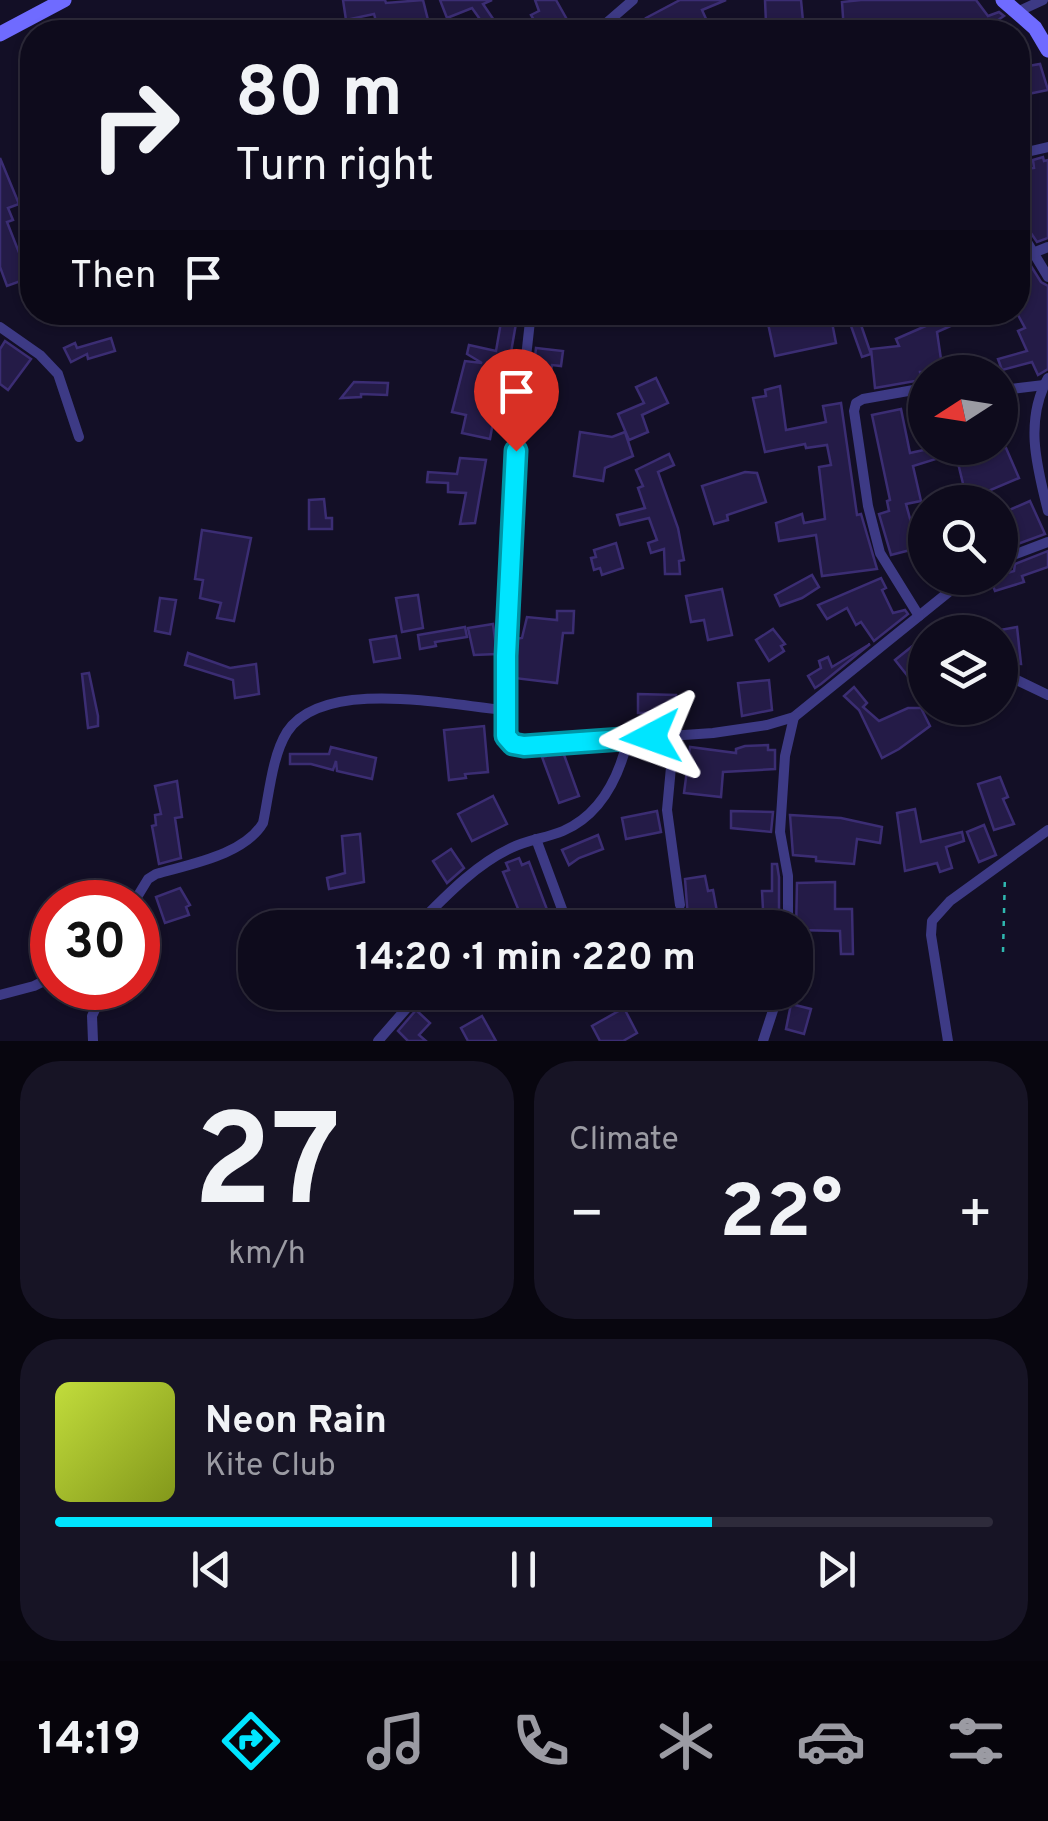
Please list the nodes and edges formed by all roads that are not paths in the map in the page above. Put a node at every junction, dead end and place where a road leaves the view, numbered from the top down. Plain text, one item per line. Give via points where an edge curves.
1 (64, 0) edge
2 (633, 0) edge
3 (1003, 0) edge
4 (1043, 0) edge
5 (1016, 12) junction
6 (26, 20) edge
7 (610, 20) edge
8 (1026, 20) edge
9 (1030, 24) edge
10 (1048, 50) edge
11 (1048, 247) edge
12 (1030, 248) edge
13 (1033, 253) junction
14 (1048, 278) edge
15 (530, 325) edge
16 (0, 327) edge
17 (1046, 382) edge
18 (1018, 388) edge
19 (908, 391) edge
20 (79, 437) dead end
21 (1048, 511) edge
22 (1048, 542) edge
23 (1018, 553) edge
24 (945, 595) edge
25 (917, 615) edge
26 (919, 615) edge
27 (908, 624) edge
28 (1018, 681) edge
29 (1048, 695) edge
30 (504, 710) junction
31 (794, 717) junction
32 (674, 735) junction
33 (628, 739) junction
34 (1048, 830) edge
35 (536, 840) junction
36 (147, 880) edge
37 (680, 905) dead end
38 (434, 910) edge
39 (562, 910) edge
40 (788, 910) edge
41 (30, 987) edge
42 (0, 994) edge
43 (95, 1010) edge
44 (405, 1010) edge
45 (773, 1010) edge
46 (93, 1041) edge
47 (378, 1041) edge
48 (764, 1041) edge
49 (948, 1041) edge

1 - 6 street
2 - 7 street
3 - 5 street
4 - 5 street
5 - 8 street
9 - 10 street
11 - 13 street
12 - 13 street
13 - 14 street
15 - 30 street via 512,484
16 - 20 street via 58,374
17 - 18 street
17 - 21 street via 1034,438
19 - 25 street via 863,399 854,411 880,553
22 - 23 street
24 - 26 street
27 - 31 street
28 - 29 street
30 - 33 street via 513,744
30 - 36 street via 392,698 306,711 282,741 258,833
31 - 32 street
31 - 40 street via 780,832
32 - 33 street
32 - 37 street via 666,810
33 - 35 street via 594,812
34 - 49 street via 950,900 932,921
35 - 38 street via 480,868
35 - 39 street
41 - 42 street
43 - 46 street
44 - 47 street
45 - 48 street

